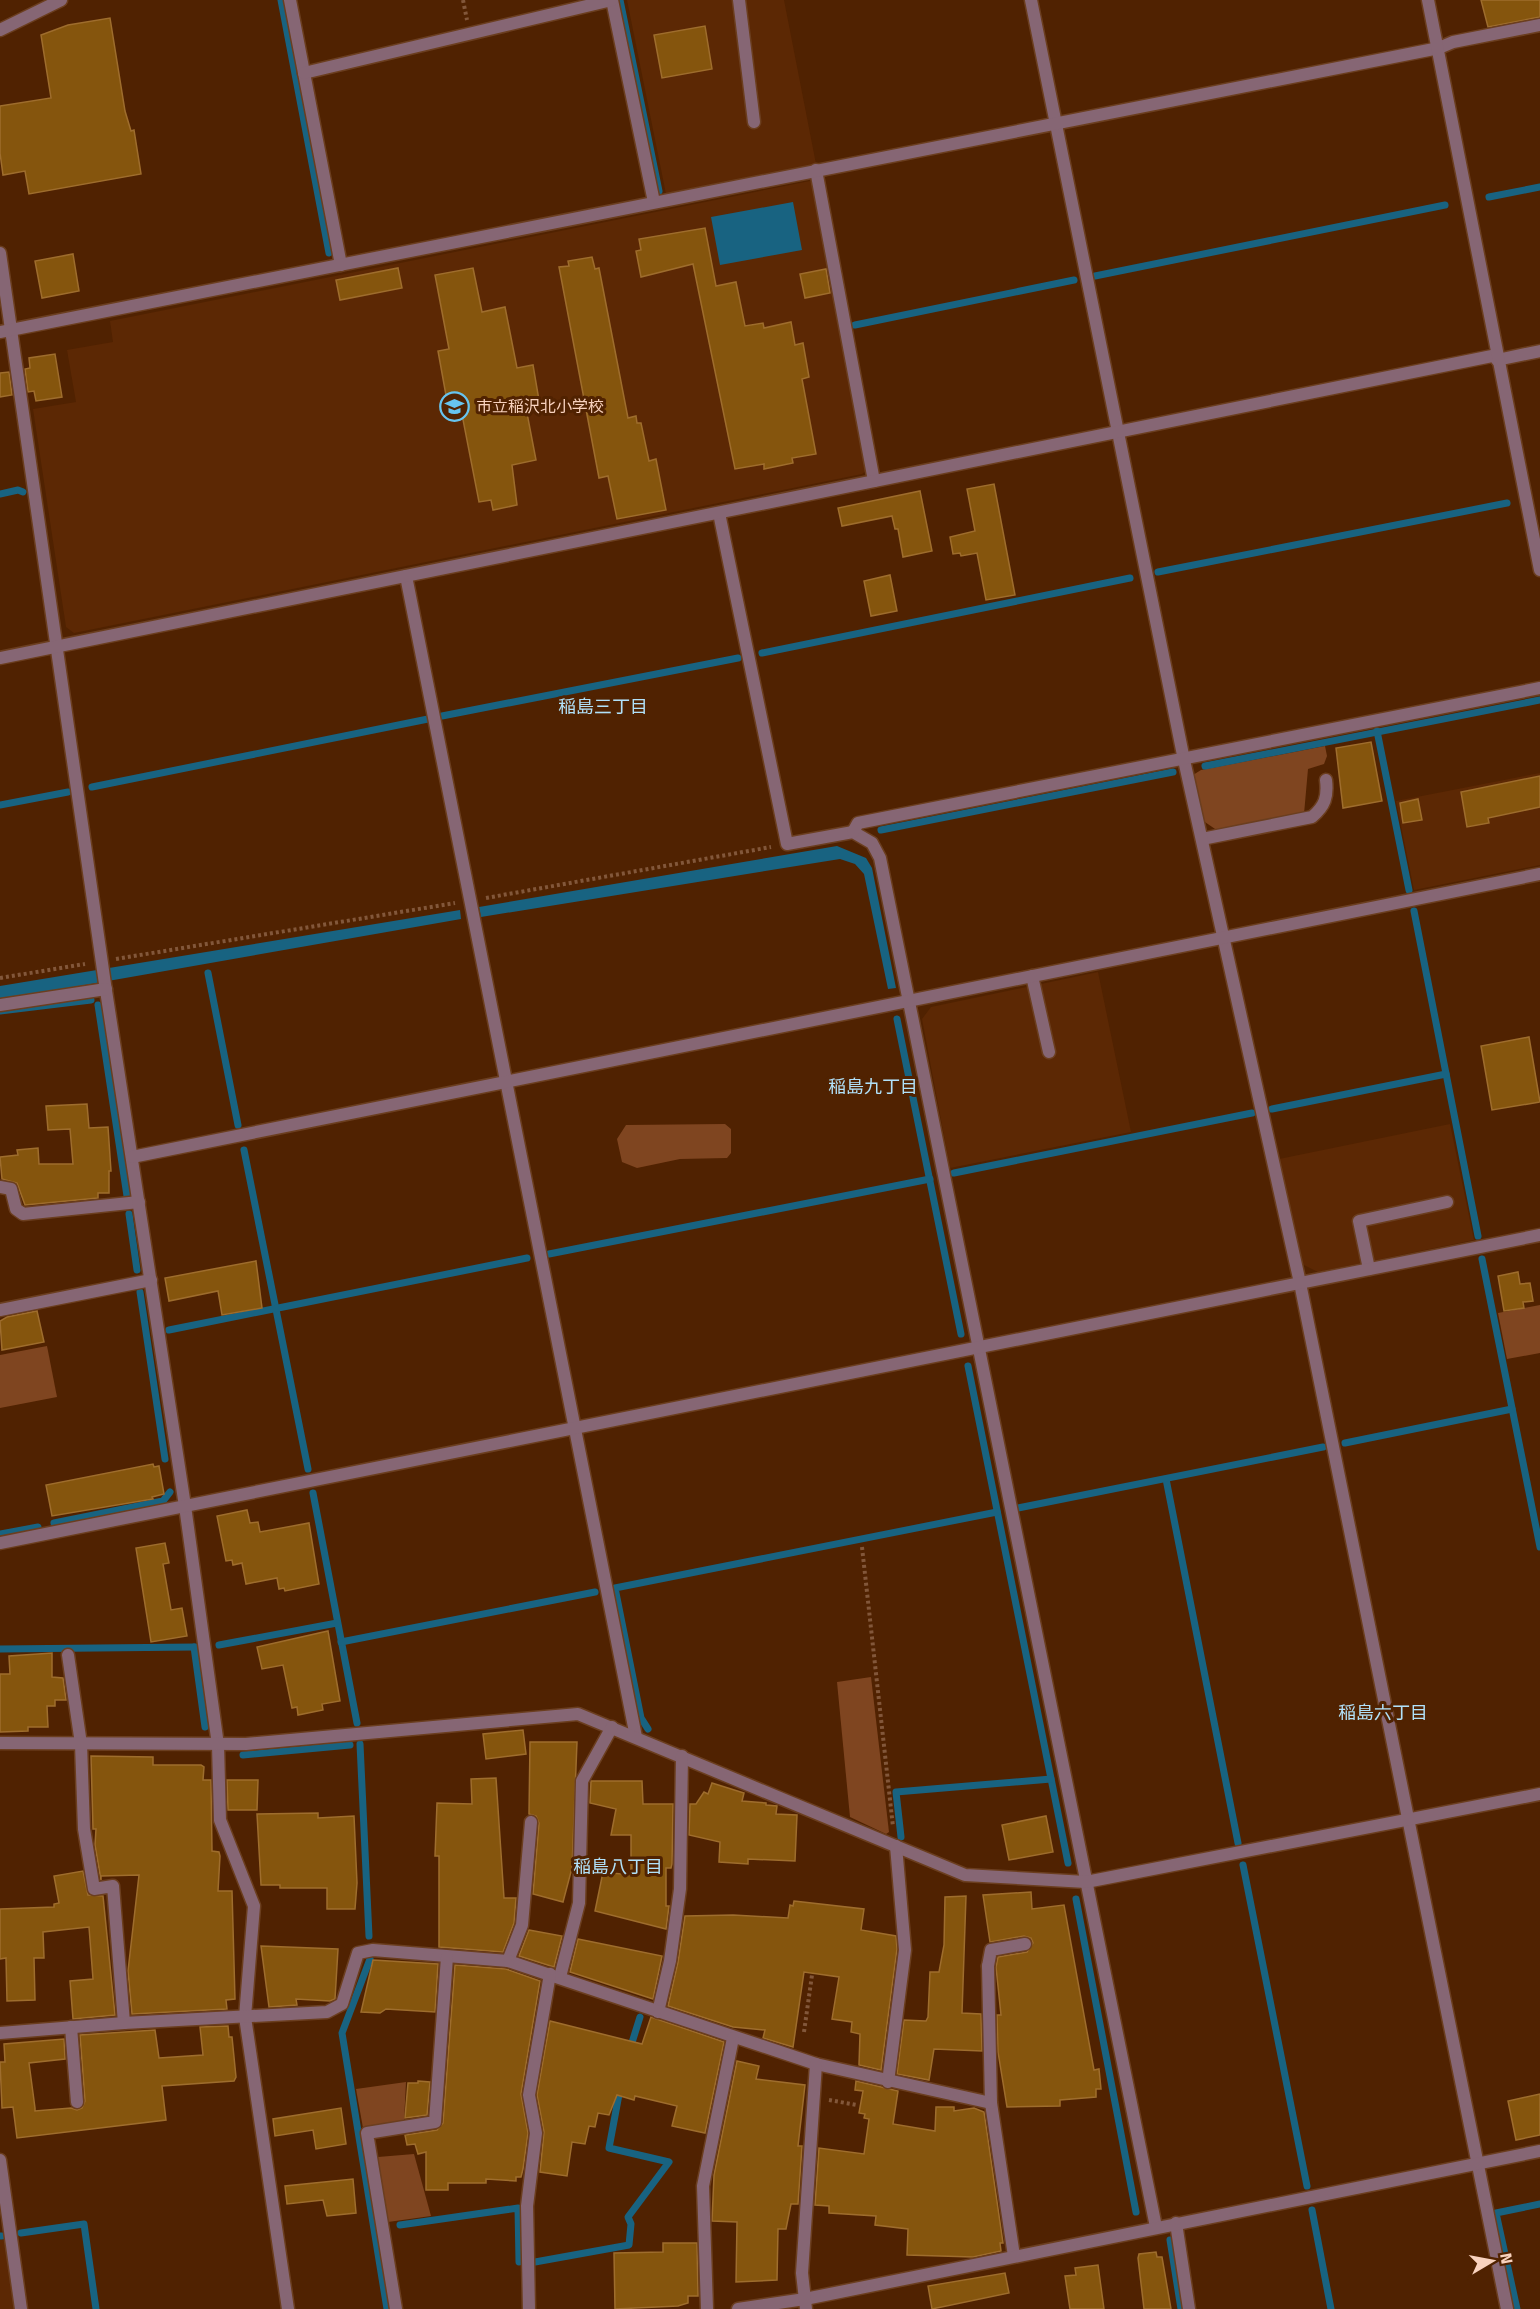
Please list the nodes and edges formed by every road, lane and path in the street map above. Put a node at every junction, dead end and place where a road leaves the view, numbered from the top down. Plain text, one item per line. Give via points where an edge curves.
1 (61, 0) edge
2 (290, 0) edge
3 (612, 0) edge
4 (739, 0) edge
5 (1031, 0) edge
6 (1428, 0) edge
7 (1540, 25) edge
8 (0, 30) edge
9 (1439, 48) junction
10 (304, 74) junction
11 (754, 122) dead end
12 (1056, 124) junction
13 (816, 170) junction
14 (654, 202) junction
15 (0, 253) edge
16 (340, 265) junction
17 (5, 331) edge
18 (1540, 351) edge
19 (1497, 358) junction
20 (1118, 432) junction
21 (874, 482) junction
22 (719, 513) junction
23 (1540, 570) edge
24 (405, 576) junction
25 (56, 647) junction
26 (0, 658) edge
27 (1540, 688) edge
28 (1184, 760) junction
29 (1326, 780) dead end
30 (853, 832) junction
31 (1202, 839) junction
32 (787, 844) junction
33 (1540, 874) edge
34 (470, 900) junction
35 (1223, 936) junction
36 (102, 963) junction
37 (1032, 976) junction
38 (0, 978) edge
39 (106, 986) junction
40 (909, 1003) junction
41 (0, 1005) edge
42 (1049, 1052) dead end
43 (506, 1083) junction
44 (132, 1157) junction
45 (0, 1187) edge
46 (139, 1202) junction
47 (1447, 1203) dead end
48 (1540, 1235) edge
49 (1369, 1269) junction
50 (151, 1280) junction
51 (1300, 1283) junction
52 (0, 1310) edge
53 (978, 1348) junction
54 (574, 1428) junction
55 (185, 1506) junction
56 (0, 1543) edge
57 (862, 1547) dead end
58 (68, 1655) dead end
59 (612, 1727) junction
60 (636, 1737) junction
61 (0, 1743) edge
62 (81, 1744) junction
63 (218, 1745) junction
64 (682, 1756) junction
65 (1540, 1794) edge
66 (1407, 1820) junction
67 (531, 1822) dead end
68 (896, 1846) junction
69 (1086, 1882) junction
70 (1025, 1944) dead end
71 (447, 1957) junction
72 (508, 1961) junction
73 (812, 1975) dead end
74 (555, 1976) junction
75 (658, 2012) junction
76 (245, 2017) junction
77 (124, 2023) junction
78 (71, 2027) junction
79 (804, 2032) dead end
80 (0, 2033) edge
81 (733, 2038) junction
82 (816, 2064) junction
83 (888, 2082) junction
84 (814, 2098) junction
85 (77, 2102) dead end
86 (991, 2103) junction
87 (857, 2105) dead end
88 (1540, 2151) edge
89 (0, 2160) edge
90 (1476, 2164) junction
91 (1176, 2223) junction
92 (1156, 2227) junction
93 (1014, 2256) junction
94 (806, 2304) edge
95 (21, 2309) edge
96 (288, 2309) edge
97 (396, 2309) edge
98 (529, 2309) edge
99 (707, 2309) edge
100 (738, 2309) edge
101 (1189, 2309) edge
102 (1507, 2309) edge

1 - 8 street
2 - 10 street
3 - 10 street
3 - 14 street
4 - 11 street
5 - 12 street
6 - 9 street
7 - 9 street
9 - 12 street
9 - 19 street
10 - 16 street
12 - 13 street
12 - 20 street
13 - 14 street
13 - 21 street
14 - 16 street
15 - 17 street
16 - 17 street
17 - 25 street
18 - 19 street
19 - 20 street
19 - 23 street
20 - 21 street
20 - 28 street
21 - 22 street
22 - 24 street
22 - 32 street
24 - 25 street
24 - 34 street
25 - 26 street
25 - 36 street
27 - 28 street
28 - 30 street via 858,823
28 - 31 street
29 - 31 street via 1328,794 1322,809 1312,817
30 - 32 street
30 - 40 street via 872,843 880,858
31 - 35 street
32 - 34 path
33 - 35 street
34 - 36 path
34 - 43 street
35 - 37 street
35 - 51 street
36 - 38 path
36 - 39 street
37 - 40 street
37 - 42 street
39 - 41 street
39 - 44 street
40 - 43 street
40 - 53 street
43 - 44 street
43 - 54 street
44 - 46 street
45 - 46 street via 11,1189 16,1209 23,1214
46 - 50 street
47 - 49 street via 1359,1221
48 - 49 street
49 - 51 street
50 - 52 street
50 - 55 street
51 - 53 street
51 - 66 street
53 - 54 street
53 - 69 street
54 - 55 street
54 - 60 street
55 - 56 street
55 - 63 street
57 - 68 path
58 - 62 street
59 - 60 street
59 - 63 street via 578,1714 563,1714
59 - 74 street via 582,1781 579,1903
60 - 64 street
61 - 62 street
62 - 63 street
62 - 77 street via 84,1829 94,1889 113,1886
63 - 76 street via 220,1820 254,1906
64 - 68 street
64 - 75 street via 680,1888 670,1962
65 - 66 street
66 - 69 street
66 - 90 street
67 - 72 street via 522,1925
68 - 69 street via 965,1875
68 - 83 street via 905,1950
69 - 92 street
70 - 86 street via 991,1950
71 - 72 street
71 - 76 street via 374,1950 358,1953 342,2004 327,2012
71 - 97 street via 435,2122 367,2133
72 - 74 street
73 - 79 path
74 - 75 street
74 - 98 street via 529,2095 537,2133 527,2206
75 - 81 street
76 - 77 street
76 - 96 street
77 - 78 street
78 - 80 street
78 - 85 street
81 - 82 street
81 - 99 street via 703,2187
82 - 83 street
82 - 84 street
83 - 86 street
84 - 87 path
84 - 94 street via 802,2272
86 - 93 street
88 - 90 street
89 - 95 street
90 - 91 street
90 - 102 street
91 - 92 street
91 - 101 street
92 - 93 street
93 - 94 street
94 - 100 street

